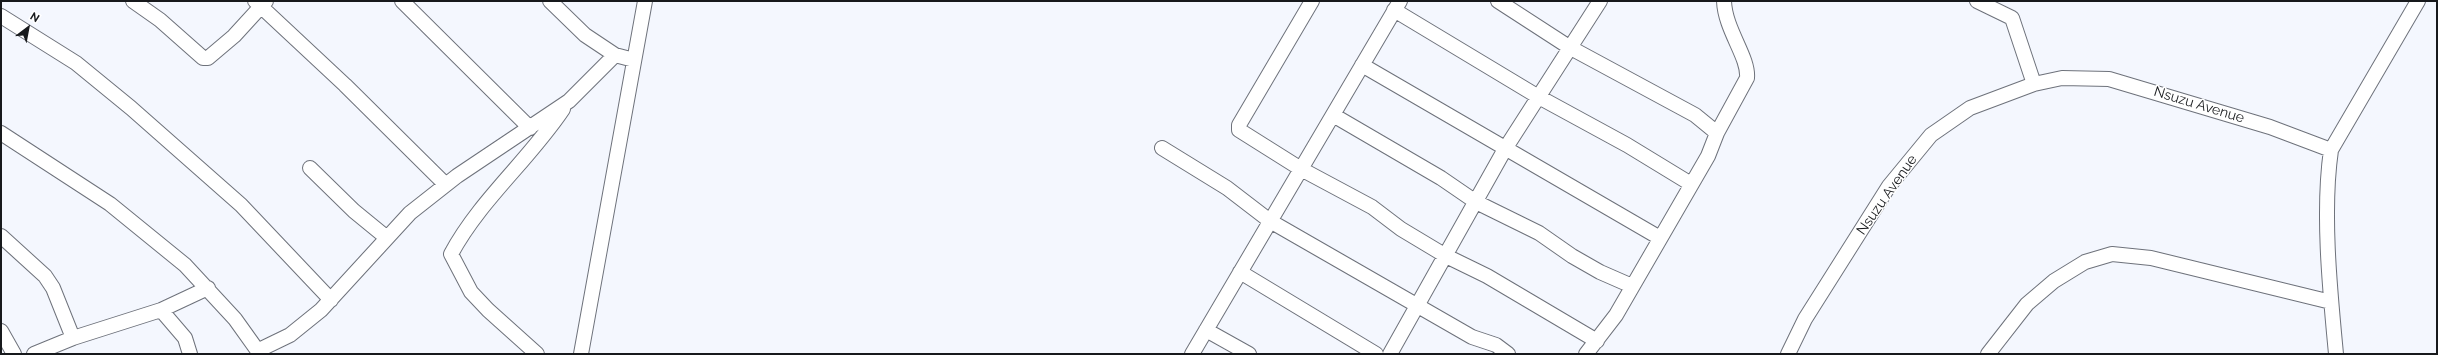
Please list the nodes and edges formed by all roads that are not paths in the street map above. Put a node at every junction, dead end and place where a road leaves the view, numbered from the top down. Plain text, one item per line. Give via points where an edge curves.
1 (133, 1) edge
2 (402, 1) edge
3 (550, 1) edge
4 (645, 1) edge
5 (1312, 1) edge
6 (1498, 1) edge
7 (1600, 1) edge
8 (1724, 1) edge
9 (1977, 1) edge
10 (2418, 1) edge
11 (260, 3) edge
12 (1397, 6) edge
13 (1, 16) edge
14 (1569, 47) junction
15 (615, 55) junction
16 (634, 60) junction
17 (1362, 65) junction
18 (2034, 84) junction
19 (1538, 96) junction
20 (569, 101) junction
21 (1333, 115) junction
22 (530, 128) junction
23 (1717, 133) junction
24 (1, 134) edge
25 (1162, 148) dead end
26 (1505, 149) junction
27 (2331, 150) junction
28 (310, 168) dead end
29 (1301, 169) junction
30 (445, 184) junction
31 (1691, 184) junction
32 (1476, 202) junction
33 (1270, 221) junction
34 (1, 236) edge
35 (387, 238) junction
36 (1660, 238) junction
37 (1446, 256) junction
38 (1240, 272) junction
39 (1632, 286) junction
40 (208, 288) junction
41 (331, 300) junction
42 (2331, 302) junction
43 (1418, 306) junction
44 (161, 310) junction
45 (1206, 330) junction
46 (1, 332) edge
47 (73, 338) junction
48 (1597, 341) junction
49 (260, 352) edge
50 (14, 354) edge
51 (34, 354) edge
52 (190, 354) edge
53 (537, 354) edge
54 (581, 354) edge
55 (1192, 354) edge
56 (1249, 354) edge
57 (1376, 354) edge
58 (1390, 354) edge
59 (1508, 354) edge
60 (1586, 354) edge
61 (1788, 354) edge
62 (1988, 354) edge
63 (2336, 354) edge

1 - 11 street via 160,20 203,58 208,58 234,36
2 - 22 street
3 - 15 street via 585,35
4 - 16 street
5 - 29 street via 1239,125 1243,134
6 - 14 street
7 - 14 street
8 - 23 street via 1729,28 1748,69 1747,78
9 - 18 street via 2012,18
10 - 27 street
11 - 30 street
12 - 17 street
12 - 19 street
13 - 41 street via 76,62 131,108 240,205
14 - 19 street
14 - 23 street via 1695,115
15 - 16 street
15 - 20 street
16 - 54 street
17 - 21 street
17 - 26 street
18 - 27 street, Nsuzu Avenue via 2062,78 2109,79 2270,127
18 - 61 street, Nsuzu Avenue via 1970,108 1930,135 1889,186 1805,320
19 - 26 street
19 - 31 street
20 - 22 street
20 - 53 street via 537,144 494,191 451,254 471,292
21 - 29 street
21 - 32 street via 1441,178
22 - 30 street
23 - 31 street via 1708,156
24 - 40 street via 110,204 185,265
25 - 33 street via 1227,188
26 - 32 street
26 - 36 street
27 - 42 street via 2327,178
28 - 35 street via 354,211
29 - 33 street
29 - 37 street via 1372,207
30 - 35 street via 410,213
31 - 36 street
32 - 37 street
32 - 39 street via 1539,233 1600,272
33 - 38 street
33 - 43 street
34 - 47 street via 45,276 53,288
35 - 41 street
36 - 39 street
37 - 43 street
37 - 48 street via 1487,276
38 - 45 street
38 - 57 street
39 - 48 street
40 - 44 street
40 - 49 street
41 - 49 street via 306,324
42 - 62 street via 2151,258 2112,254 2085,262 2054,282 2027,304
42 - 63 street
43 - 58 street
43 - 59 street via 1472,337 1496,345
44 - 47 street
44 - 52 street via 185,338
45 - 55 street
45 - 56 street
46 - 50 street
47 - 51 street
48 - 60 street

